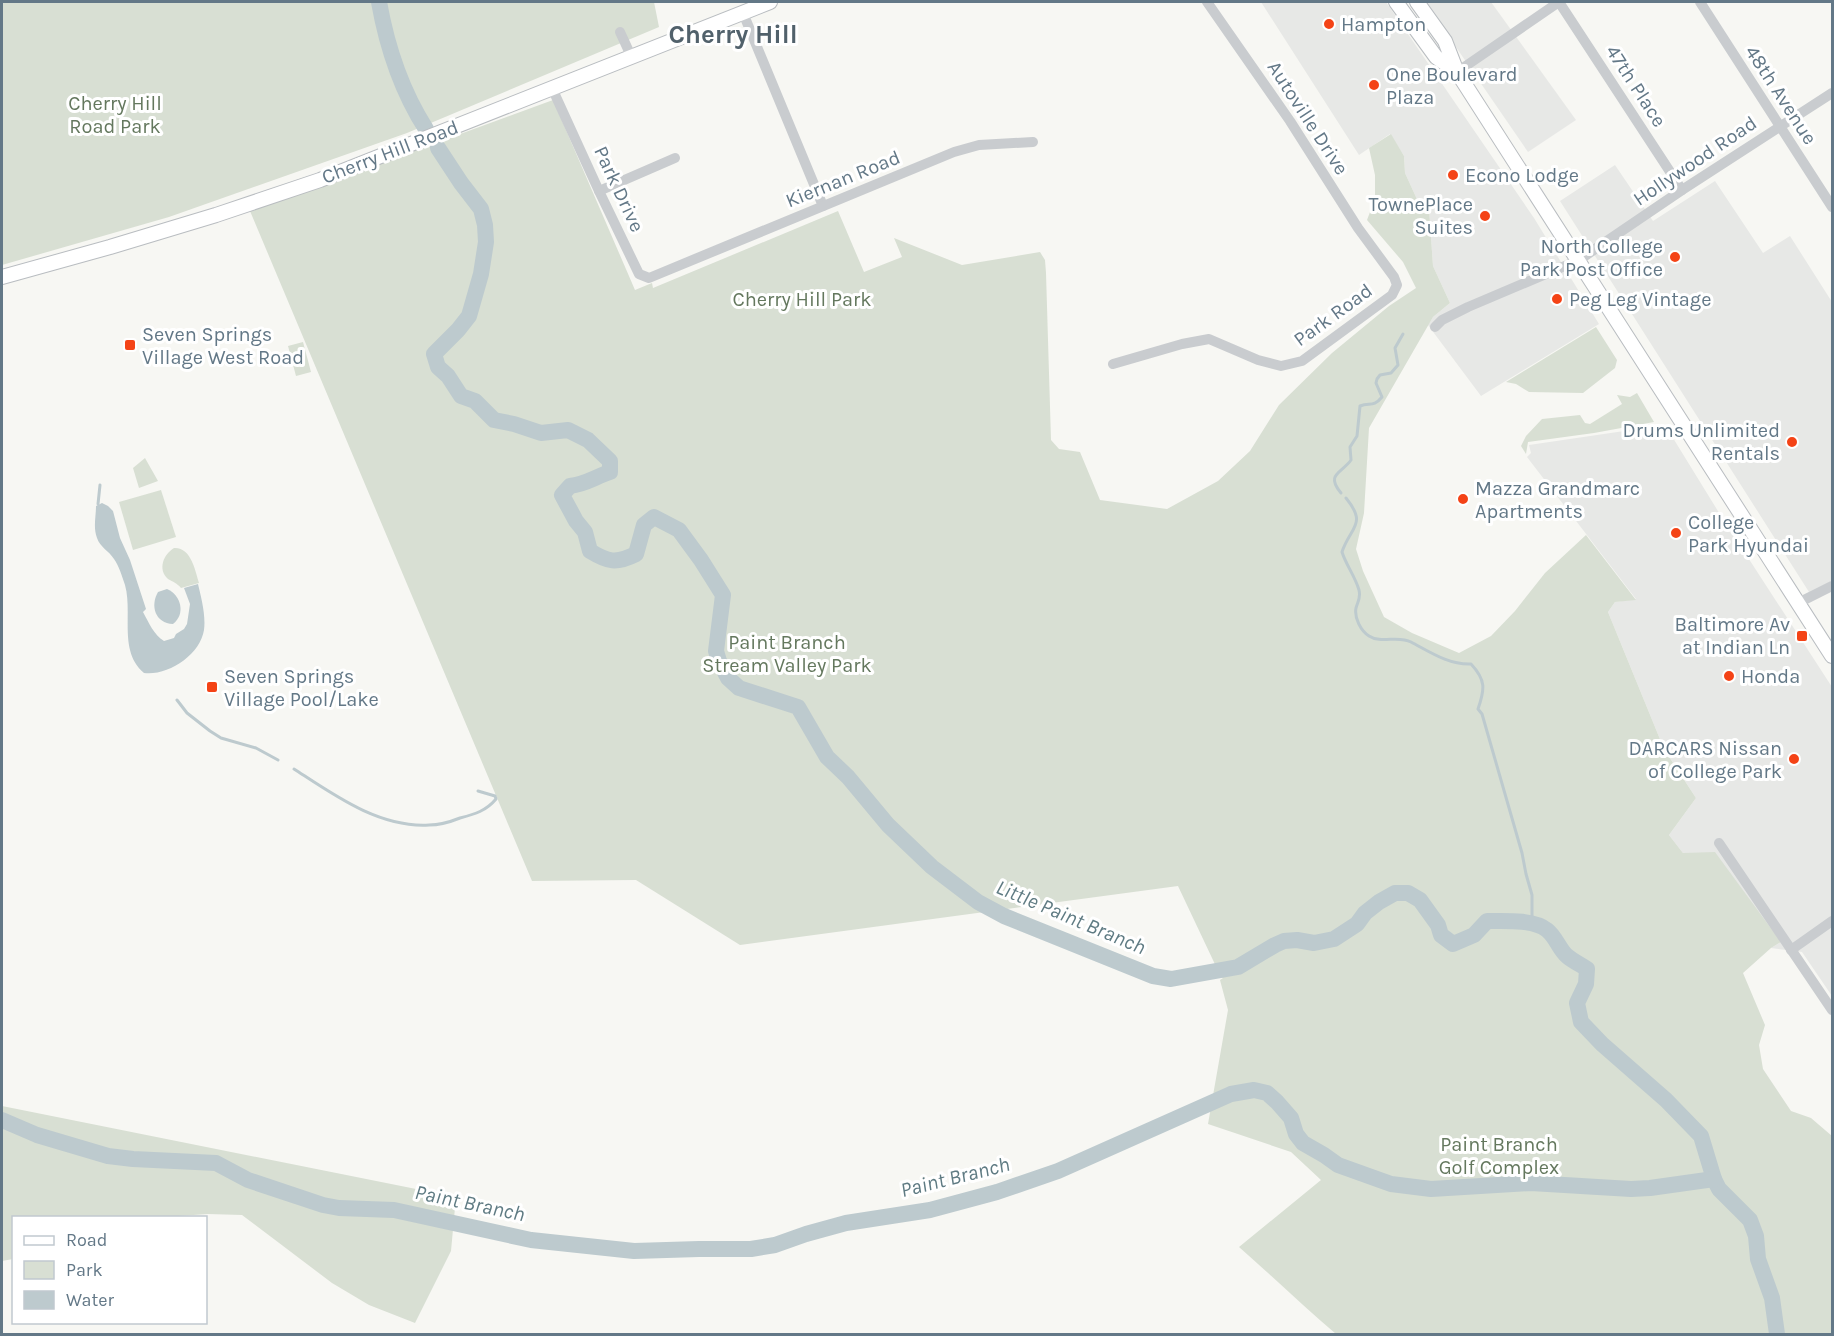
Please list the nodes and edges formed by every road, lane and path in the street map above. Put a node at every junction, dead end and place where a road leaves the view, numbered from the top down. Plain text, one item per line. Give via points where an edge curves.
1 (770, 2) edge
2 (1207, 2) edge
3 (1396, 2) edge
4 (1417, 2) edge
5 (1559, 2) edge
6 (1700, 2) edge
7 (743, 13) junction
8 (621, 32) dead end
9 (632, 57) junction
10 (1457, 72) junction
11 (552, 87) junction
12 (1833, 93) edge
13 (1780, 126) junction
14 (1033, 142) dead end
15 (675, 158) dead end
16 (1682, 190) junction
17 (599, 191) junction
18 (823, 206) junction
19 (1833, 207) edge
20 (1579, 260) junction
21 (672, 269) joint
22 (2, 277) edge
23 (1397, 285) joint
24 (1435, 327) dead end
25 (1113, 364) dead end
26 (1833, 586) edge
27 (1798, 603) junction
28 (1833, 656) edge
29 (1719, 843) dead end
30 (1833, 921) edge
31 (1791, 950) junction
32 (1833, 1010) edge

1 - 7 main road, Cherry Hill Road
2 - 23 street, Autoville Drive
3 - 10 main road via 1436,57
4 - 10 main road via 1445,40
5 - 10 street
5 - 16 street, 47th Place
6 - 13 street, 48th Avenue
7 - 9 main road, Cherry Hill Road
7 - 18 street
8 - 9 street
9 - 11 main road, Cherry Hill Road
10 - 20 main road
11 - 17 street, Park Drive
11 - 22 main road, Cherry Hill Road via 320,180 196,221
12 - 13 street, Hollywood Road
13 - 16 street, Hollywood Road
13 - 19 street, 48th Avenue
14 - 18 street, Kiernan Road via 999,142 954,152
15 - 17 street
16 - 20 street, Hollywood Road
17 - 21 street, Park Drive via 639,274 649,278
18 - 21 street, Kiernan Road
20 - 24 street, Hollywood Road via 1468,308
20 - 27 main road
23 - 25 street, Park Road via 1383,302 1294,364 1281,366 1258,360 1209,339
26 - 27 street
27 - 28 main road
29 - 31 street
30 - 31 street
31 - 32 street

